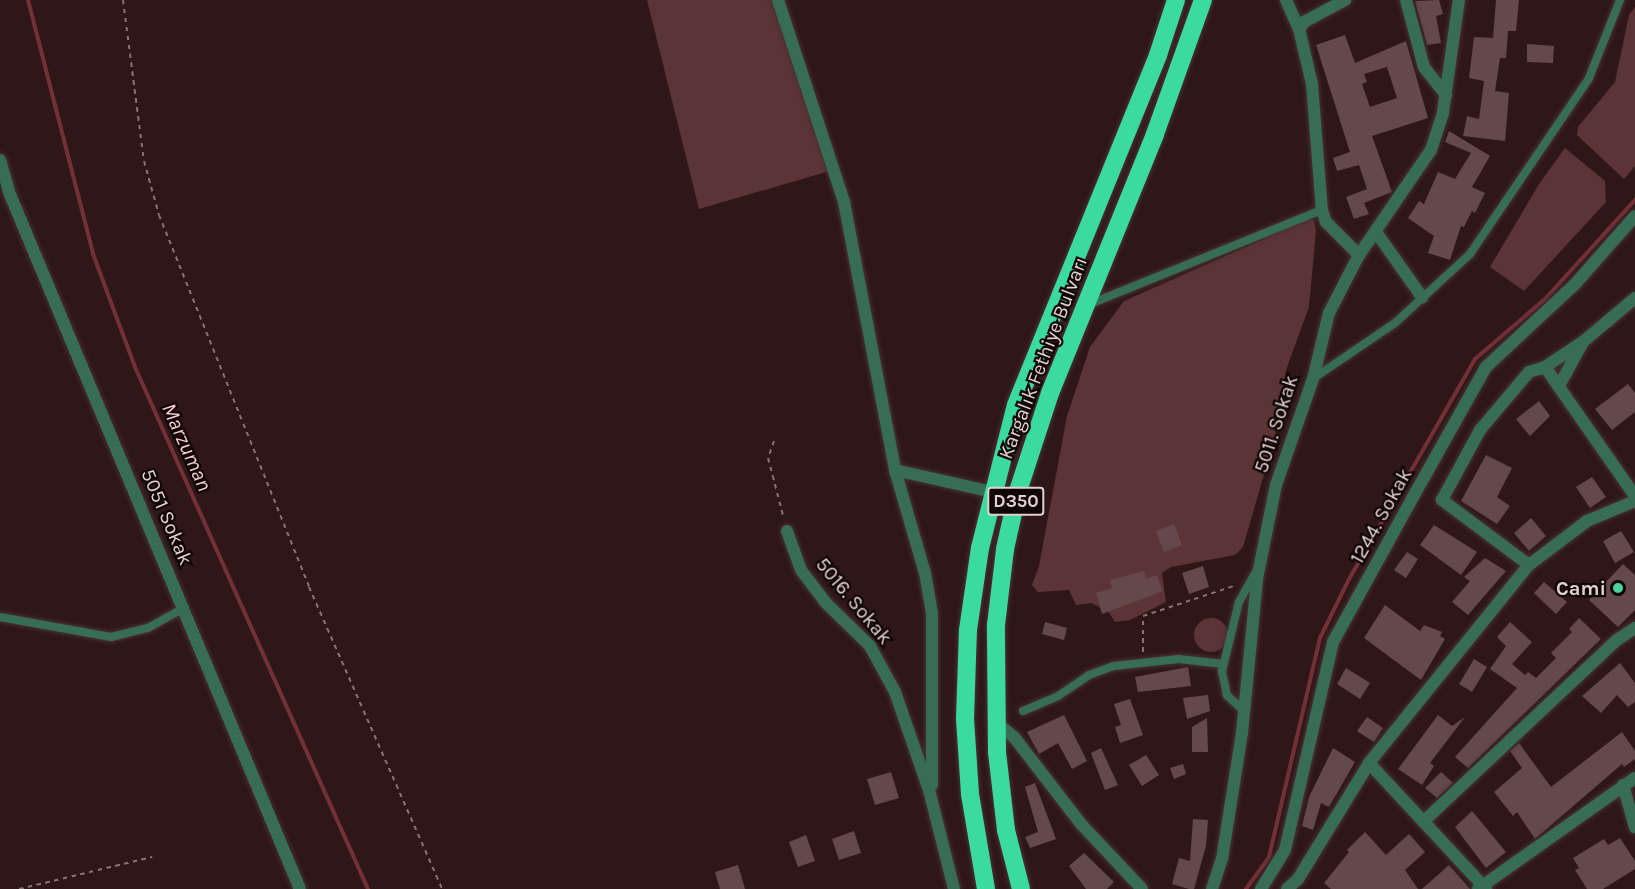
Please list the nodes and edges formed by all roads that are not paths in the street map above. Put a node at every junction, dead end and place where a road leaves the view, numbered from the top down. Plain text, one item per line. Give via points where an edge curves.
1 (778, 0) edge
2 (1176, 0) edge
3 (1203, 0) edge
4 (1286, 0) edge
5 (1345, 0) edge
6 (1406, 0) edge
7 (1459, 0) edge
8 (1620, 0) edge
9 (1299, 29) junction
10 (1446, 94) junction
11 (0, 160) edge
12 (1322, 210) junction
13 (1635, 216) edge
14 (1376, 232) junction
15 (1359, 255) junction
16 (1422, 297) junction
17 (1635, 298) edge
18 (1086, 305) junction
19 (1584, 341) junction
20 (1545, 367) junction
21 (1313, 379) junction
22 (1559, 386) junction
23 (895, 470) junction
24 (993, 492) junction
25 (1635, 496) edge
26 (1635, 501) edge
27 (787, 531) road end
28 (1529, 565) junction
29 (1259, 567) junction
30 (184, 608) junction
31 (0, 617) edge
32 (1635, 628) edge
33 (1224, 664) junction
34 (1023, 711) dead end
35 (1245, 712) junction
36 (996, 723) junction
37 (1369, 763) junction
38 (1635, 778) edge
39 (1623, 785) junction
40 (932, 802) junction
41 (1424, 821) junction
42 (1635, 827) edge
43 (1483, 887) edge
44 (300, 889) edge
45 (954, 889) edge
46 (986, 889) edge
47 (1021, 889) edge
48 (1142, 889) edge
49 (1212, 889) edge
50 (1261, 889) edge
51 (1287, 889) edge

1 - 23 street via 844,202
2 - 24 highway, Kargalık Fethiye Bulvarı / D350 via 1158,55 1016,405
3 - 18 highway, Kargalık Fethiye Bulvarı / D350 via 1155,134
4 - 9 street
5 - 9 street via 1304,22
6 - 10 street via 1424,67 1431,81
7 - 10 street, 5011. Sokak
8 - 16 lane via 1589,78 1500,213 1470,254
9 - 12 street via 1315,104
10 - 14 street, 5011. Sokak via 1431,150
11 - 30 street, 5051 Sokak via 9,192
12 - 15 street via 1326,222
12 - 18 lane
13 - 50 street, 1244. Sokak via 1576,283 1486,367 1413,497 1333,642 1285,850
14 - 15 street, 5011. Sokak
14 - 16 street
15 - 21 street, 5011. Sokak via 1329,313
16 - 21 lane via 1395,323
17 - 19 street
18 - 36 highway, Kargalık Fethiye Bulvarı / D350 via 1032,443 1005,549 996,625
19 - 20 street
19 - 22 street
20 - 22 street
20 - 28 street via 1518,380 1480,430 1442,500
21 - 29 street, 5011. Sokak via 1276,485
22 - 25 street
23 - 24 street
23 - 40 street via 925,573 932,613
24 - 46 highway, Kargalık Fethiye Bulvarı / D350 via 968,630 965,719 971,804
26 - 28 street via 1587,521
27 - 40 street, 5016. Sokak via 801,570 880,662 916,746
28 - 37 street
29 - 33 lane via 1239,602
29 - 35 street, 5011. Sokak
30 - 31 lane via 148,628 111,637
30 - 44 street, 5051 Sokak
32 - 41 street via 1617,640
33 - 34 lane via 1179,659 1100,670 1058,696
33 - 35 lane via 1223,685 1227,695
35 - 49 street, 5011. Sokak via 1222,859
36 - 47 highway, Kargalık Fethiye Bulvarı / D350 via 1005,820
36 - 48 street via 1014,737 1081,824
37 - 41 street
37 - 51 street via 1298,879
38 - 39 street
39 - 42 street
39 - 43 street
40 - 45 street, 5016. Sokak
41 - 43 street

